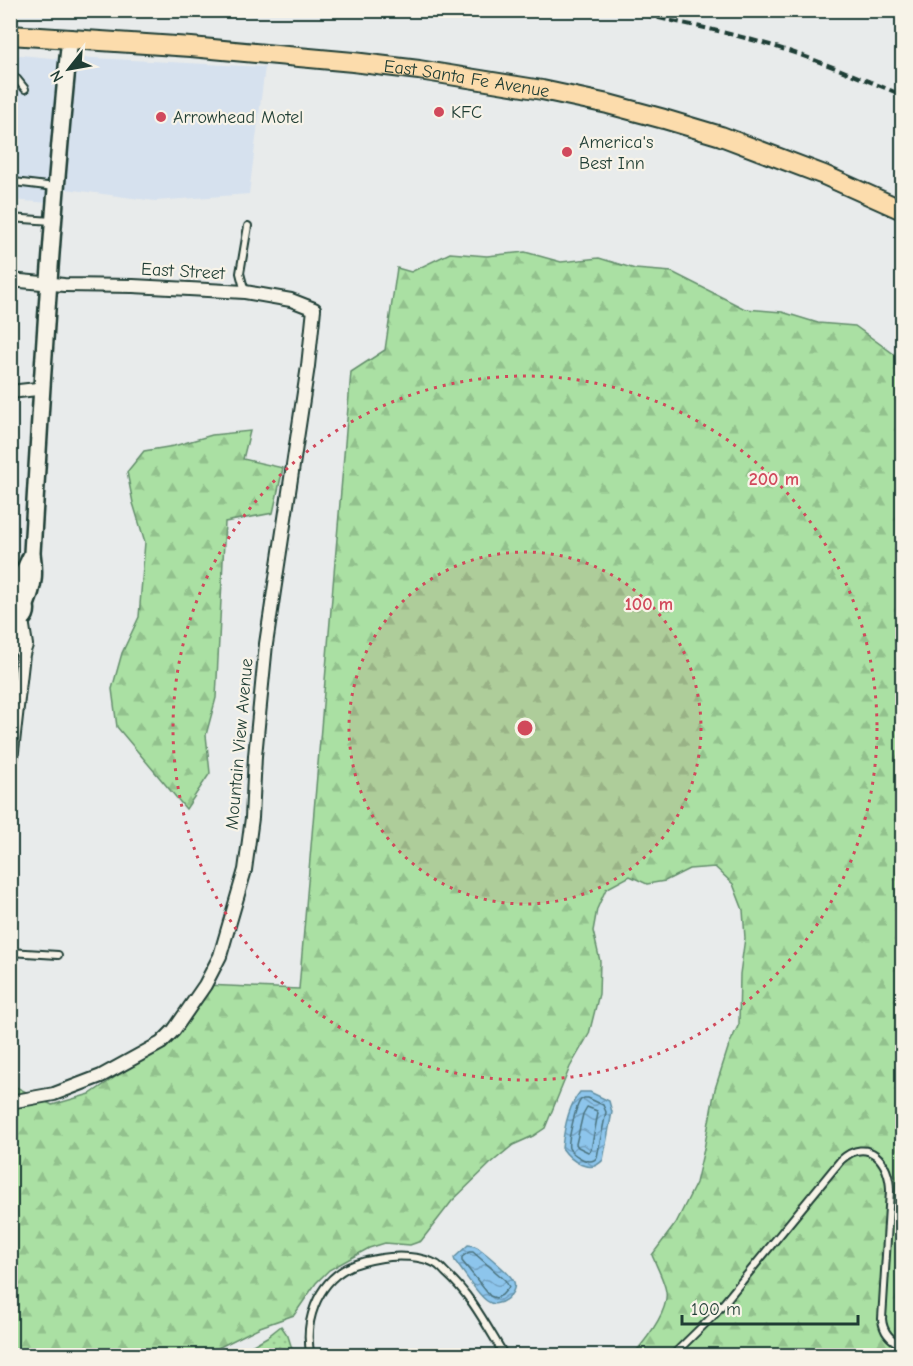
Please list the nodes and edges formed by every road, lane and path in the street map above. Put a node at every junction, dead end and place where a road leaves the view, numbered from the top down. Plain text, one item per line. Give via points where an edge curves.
1 (10, 35) edge
2 (70, 38) junction
3 (10, 77) edge
4 (25, 89) dead end
5 (14, 182) dead end
6 (57, 187) junction
7 (903, 210) edge
8 (10, 218) edge
9 (54, 221) junction
10 (248, 226) dead end
11 (10, 280) edge
12 (48, 283) junction
13 (245, 292) junction
14 (314, 309) joint
15 (37, 389) dead end
16 (10, 392) edge
17 (32, 553) junction
18 (10, 595) edge
19 (17, 619) edge
20 (10, 769) edge
21 (10, 952) edge
22 (58, 955) dead end
23 (10, 1102) edge
24 (903, 1345) edge
25 (310, 1356) edge
26 (505, 1356) edge
27 (672, 1356) edge

1 - 2 main road, East Santa Fe Avenue
2 - 6 street
2 - 7 main road, East Santa Fe Avenue via 353,62 542,90 664,118 721,136
3 - 4 lane
5 - 6 lane
6 - 9 street
8 - 9 lane
9 - 12 street
10 - 13 lane via 240,273
11 - 12 street, East Street
12 - 13 street, East Street
12 - 17 street
13 - 14 street, East Street via 291,300
14 - 23 street, Mountain View Avenue via 266,644 245,870 220,956 174,1030 161,1043 101,1076 54,1094
15 - 16 street
17 - 18 street
17 - 19 street via 33,589
18 - 19 street via 24,600
19 - 20 street via 26,645
21 - 22 lane
24 - 27 lane via 888,1336 882,1325 888,1174 878,1157 861,1151 841,1160 715,1314
25 - 26 lane via 311,1316 330,1281 361,1262 393,1256 436,1264 453,1279

